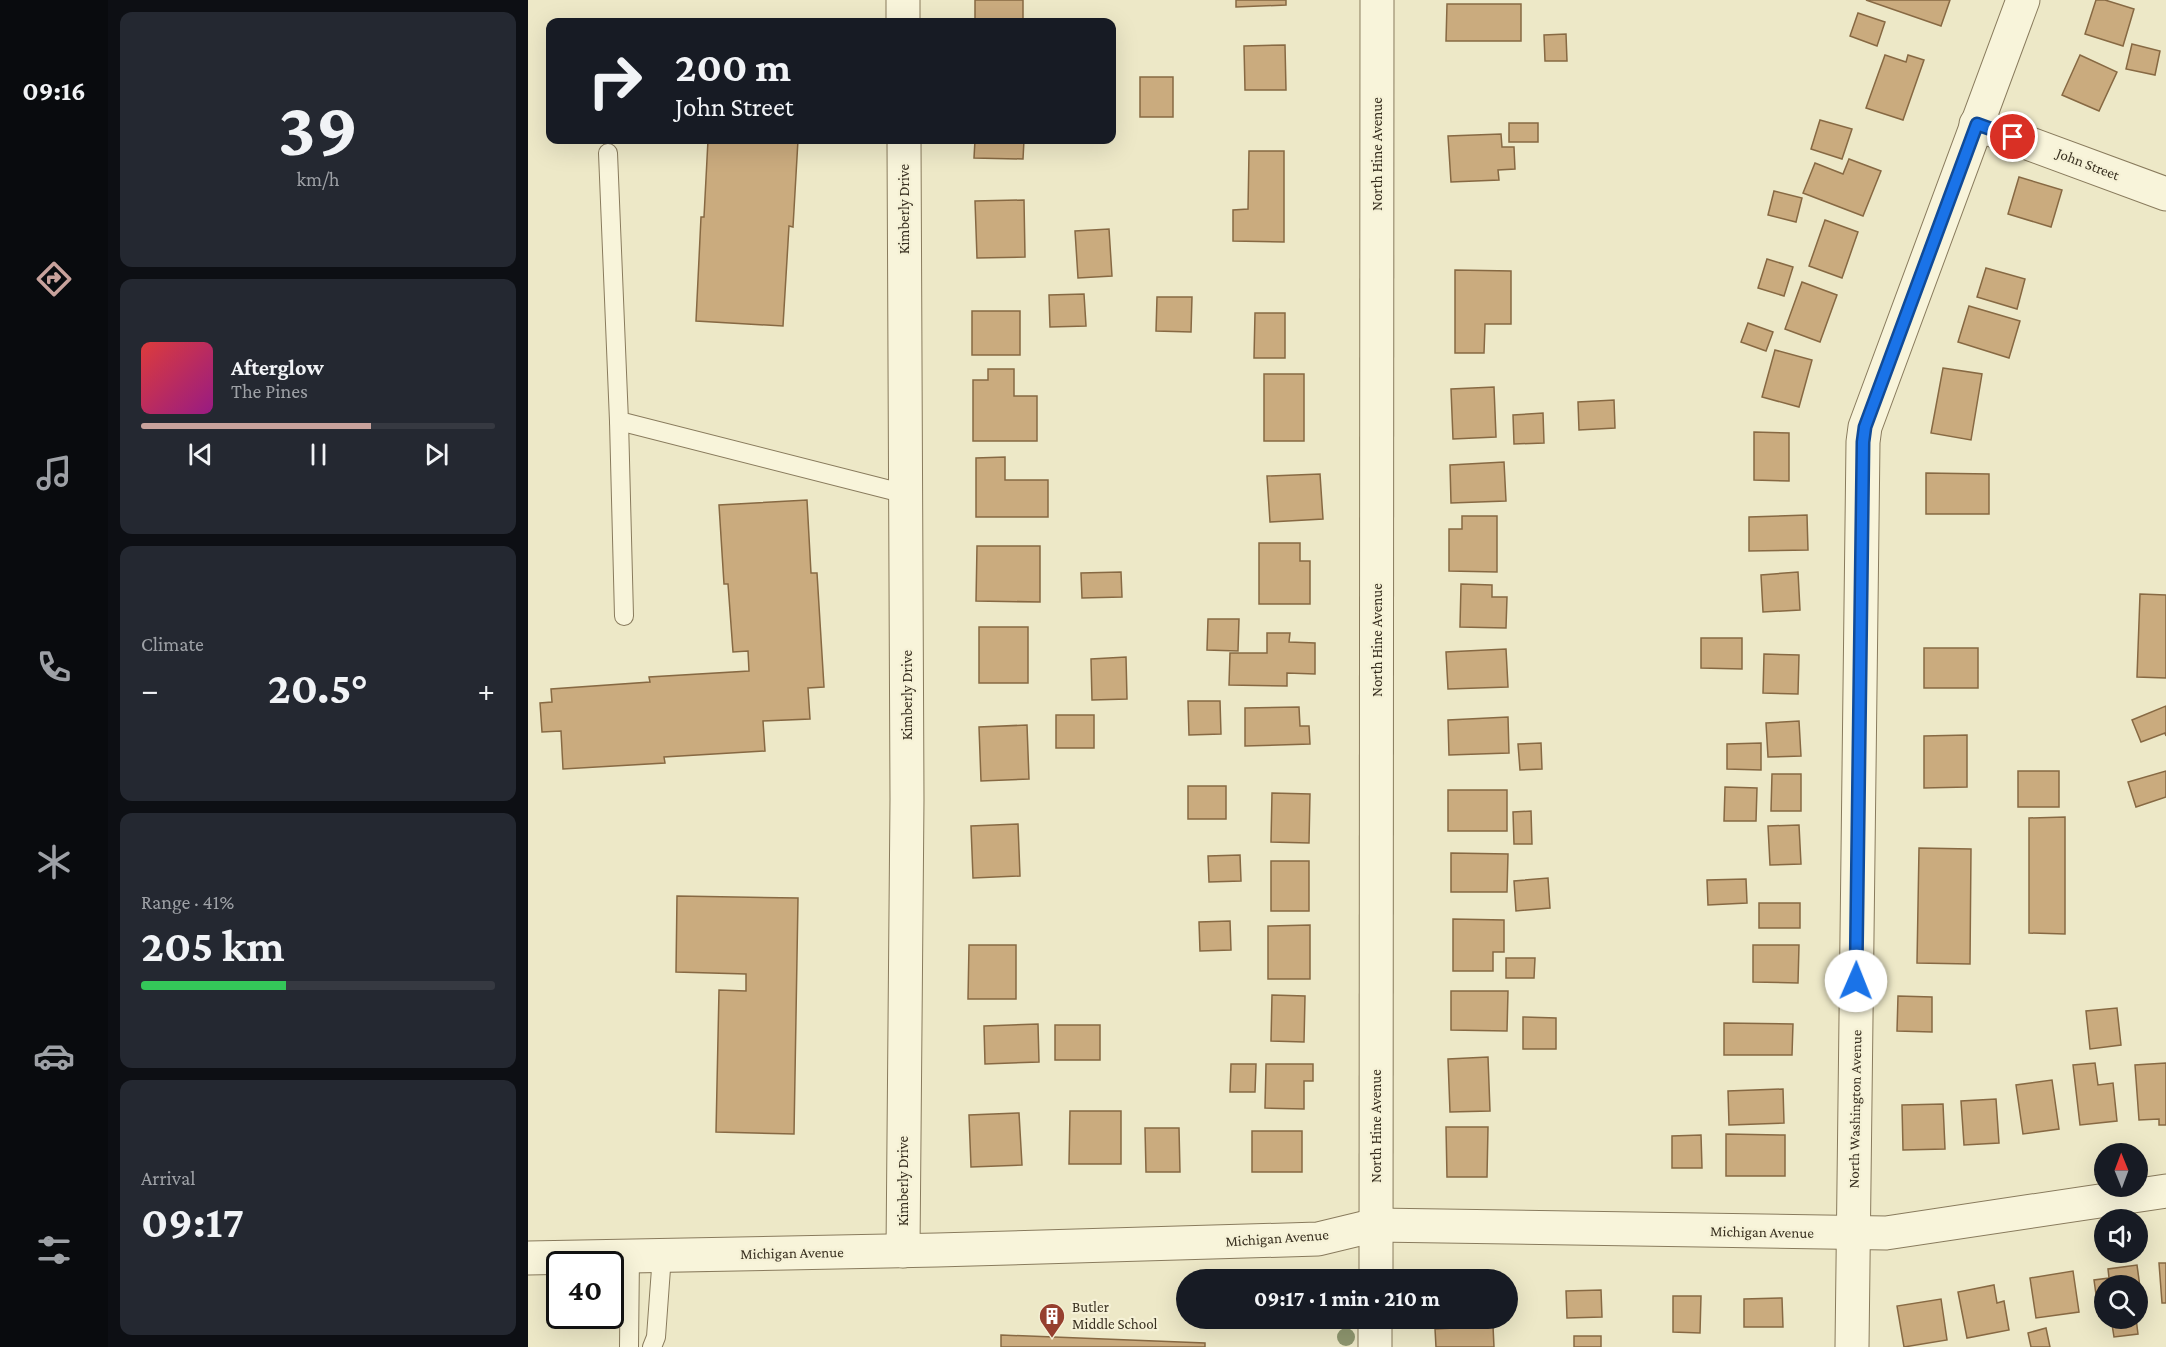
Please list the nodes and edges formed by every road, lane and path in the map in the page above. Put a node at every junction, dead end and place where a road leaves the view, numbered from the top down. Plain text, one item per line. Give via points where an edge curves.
1 (903, 0) edge
2 (1377, 0) edge
3 (2023, 0) edge
4 (903, 18) edge
5 (1977, 124) junction
6 (904, 144) edge
7 (608, 153) dead end
8 (2166, 194) edge
9 (619, 421) junction
10 (906, 494) junction
11 (624, 616) dead end
12 (2166, 1191) edge
13 (1376, 1225) junction
14 (1853, 1233) junction
15 (903, 1251) junction
16 (630, 1256) junction
17 (662, 1256) junction
18 (528, 1258) edge
19 (1376, 1269) edge
20 (1375, 1329) edge
21 (629, 1347) edge
22 (652, 1347) edge
23 (1375, 1347) edge
24 (1852, 1347) edge

1 - 4 street
2 - 13 street, North Hine Avenue
3 - 5 street, North Washington Avenue
5 - 8 street, John Street
5 - 14 street, North Washington Avenue via 1865,427 1863,442
6 - 10 street, Kimberly Drive
7 - 9 lane
9 - 10 lane
9 - 11 lane
10 - 15 street, Kimberly Drive via 908,799
12 - 14 street, Michigan Avenue via 1886,1233
13 - 14 street, Michigan Avenue
13 - 15 street, Michigan Avenue via 1318,1239
13 - 19 street, North Hine Avenue
14 - 24 street, North Washington Avenue
15 - 17 street, Michigan Avenue
16 - 17 street, Michigan Avenue
16 - 18 street, Michigan Avenue
16 - 21 lane
17 - 22 lane
20 - 23 street

